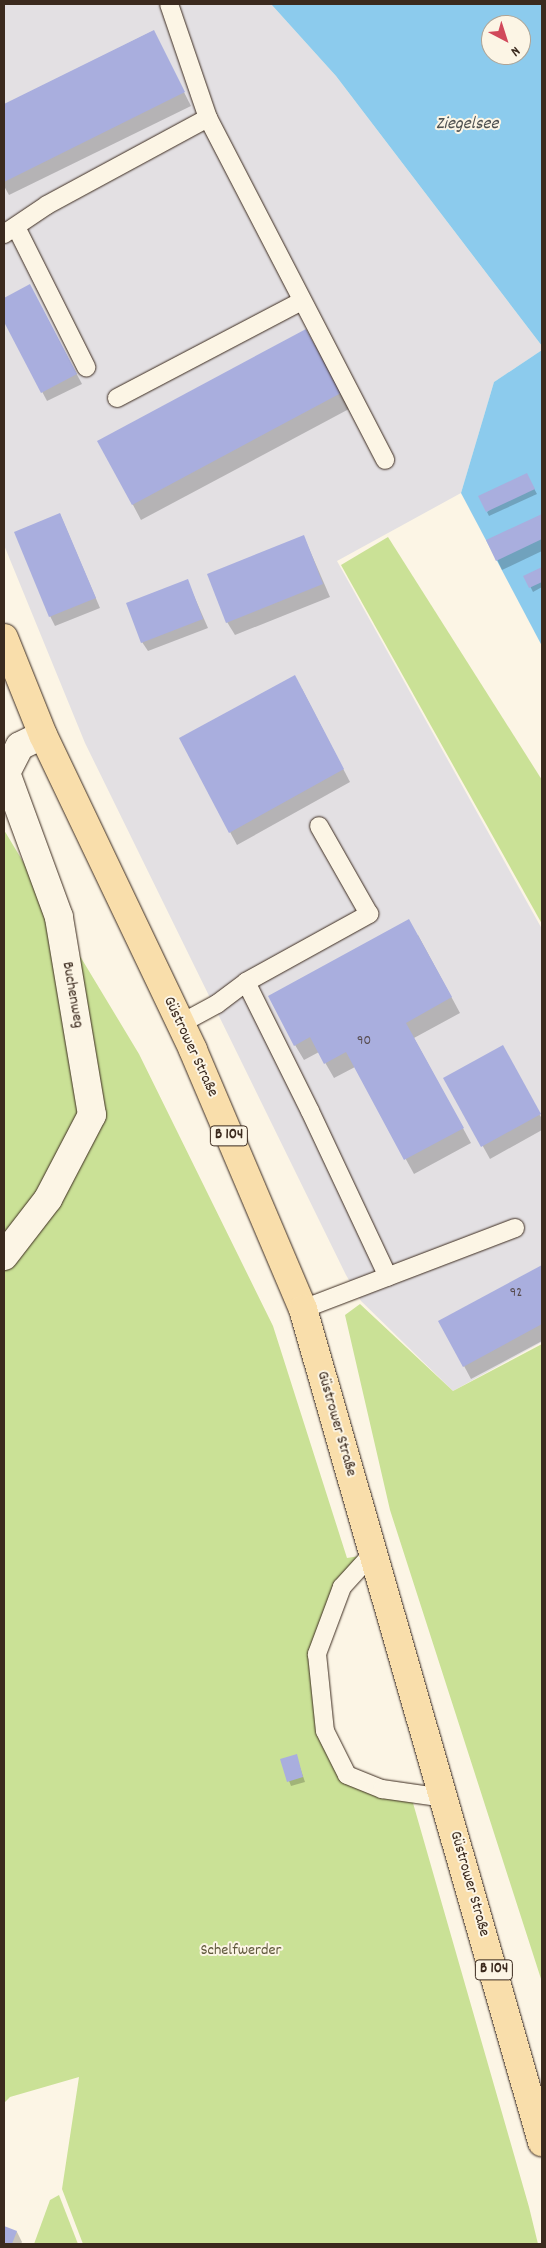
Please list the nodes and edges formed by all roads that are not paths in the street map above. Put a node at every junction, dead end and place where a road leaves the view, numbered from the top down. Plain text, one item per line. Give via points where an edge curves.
1 (169, 4) edge
2 (208, 118) junction
3 (10, 231) edge
4 (302, 301) junction
5 (86, 367) dead end
6 (117, 398) dead end
7 (385, 460) dead end
8 (4, 638) edge
9 (43, 735) junction
10 (319, 826) dead end
11 (246, 982) junction
12 (180, 1024) junction
13 (515, 1228) dead end
14 (4, 1256) edge
15 (388, 1277) junction
16 (303, 1309) junction
17 (372, 1554) junction
18 (445, 1798) junction
19 (542, 2142) edge

1 - 2 lane
2 - 3 lane via 47,205
2 - 4 lane
3 - 5 lane
4 - 6 lane
4 - 7 lane
8 - 9 main road, Güstrower Straße / B 104
9 - 12 main road, Güstrower Straße / B 104
9 - 14 street, Buchenweg via 20,746 6,773 59,917 92,1115 48,1199
10 - 11 lane via 369,914
11 - 12 lane via 217,1004
11 - 15 lane
12 - 16 main road, Güstrower Straße / B 104
13 - 15 lane
15 - 16 lane
16 - 17 main road, Güstrower Straße / B 104
17 - 18 main road, Güstrower Straße / B 104
17 - 18 lane via 342,1587 317,1654 326,1731 347,1775 382,1789
18 - 19 main road, Güstrower Straße / B 104

